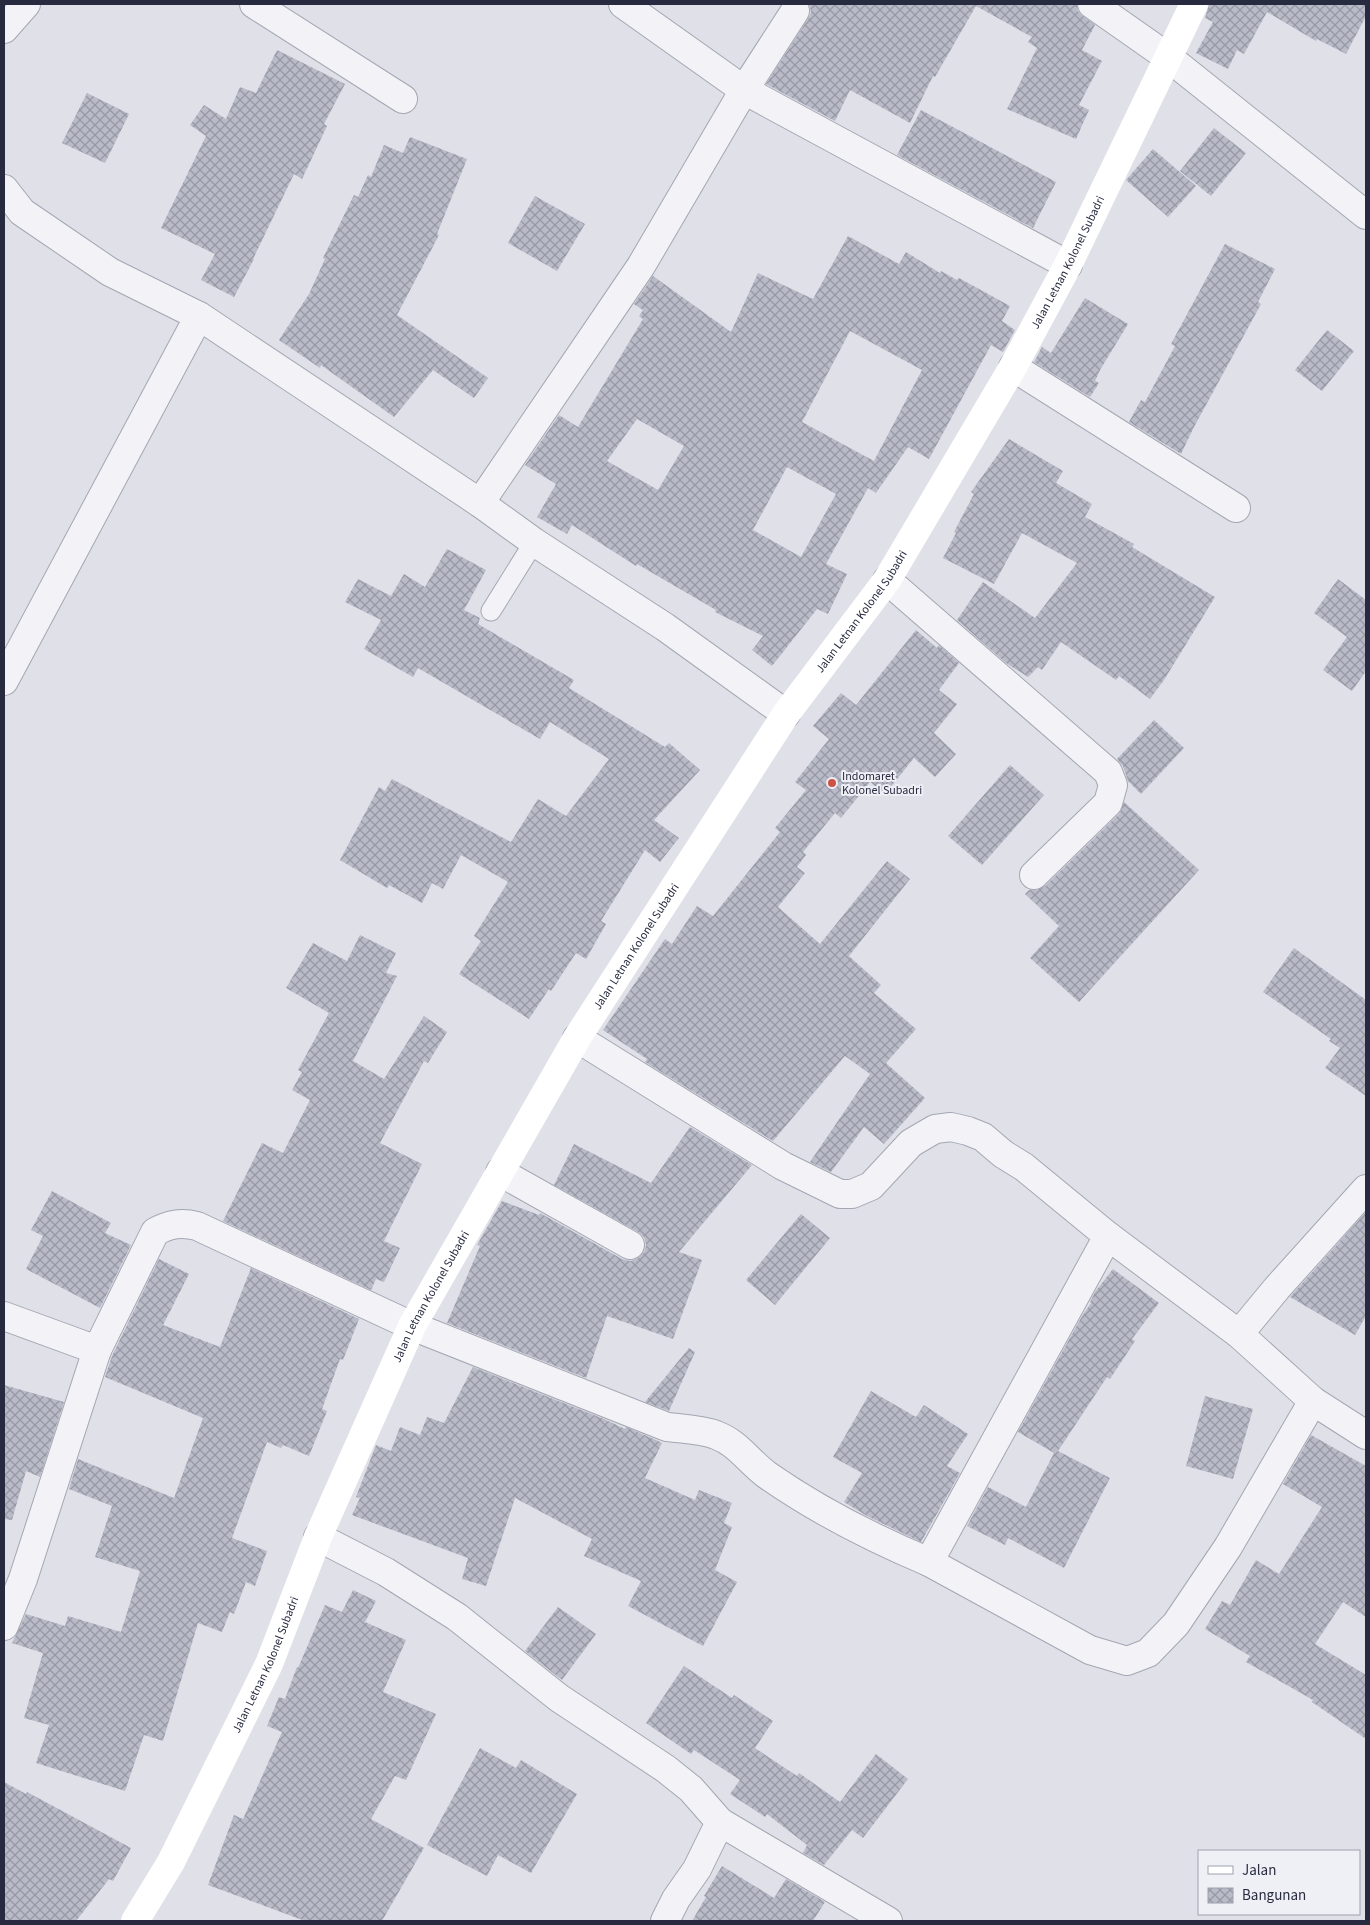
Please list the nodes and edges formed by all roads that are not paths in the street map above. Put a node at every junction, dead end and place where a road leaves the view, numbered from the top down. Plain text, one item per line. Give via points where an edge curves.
1 (26, 4) edge
2 (254, 4) edge
3 (623, 4) edge
4 (1092, 4) edge
5 (1194, 4) edge
6 (794, 11) dead end
7 (4, 29) edge
8 (1169, 58) junction
9 (744, 90) junction
10 (403, 99) dead end
11 (4, 190) edge
12 (1366, 215) edge
13 (1068, 265) junction
14 (199, 316) junction
15 (1013, 367) junction
16 (480, 503) junction
17 (1236, 508) dead end
18 (534, 542) junction
19 (887, 580) junction
20 (490, 611) dead end
21 (4, 680) edge
22 (786, 714) junction
23 (1034, 875) dead end
24 (577, 1038) junction
25 (500, 1172) junction
26 (1366, 1189) edge
27 (1108, 1236) junction
28 (630, 1245) dead end
29 (4, 1316) edge
30 (412, 1326) junction
31 (1239, 1334) junction
32 (97, 1350) junction
33 (1314, 1401) junction
34 (1366, 1435) edge
35 (318, 1537) junction
36 (929, 1562) junction
37 (4, 1626) edge
38 (720, 1822) junction
39 (135, 1921) edge
40 (666, 1921) edge
41 (888, 1921) edge

1 - 7 street
2 - 10 street
3 - 9 street
4 - 8 street
5 - 8 main road, Jalan Letnan Kolonel Subadri
6 - 9 street
8 - 12 street
8 - 13 main road, Jalan Letnan Kolonel Subadri
9 - 13 street
9 - 16 street via 640,266
11 - 14 street via 22,212 110,272
13 - 15 main road, Jalan Letnan Kolonel Subadri
14 - 16 street
14 - 21 street
15 - 17 street
15 - 19 main road, Jalan Letnan Kolonel Subadri
16 - 18 street
18 - 20 lane
18 - 22 street via 666,627
19 - 22 main road, Jalan Letnan Kolonel Subadri
19 - 23 street via 1108,772 1113,785 1108,803
22 - 24 main road, Jalan Letnan Kolonel Subadri
24 - 25 main road, Jalan Letnan Kolonel Subadri
24 - 27 street via 783,1166 840,1194 852,1194 871,1186 911,1143 935,1129 951,1127 983,1137
25 - 28 street
25 - 30 main road, Jalan Letnan Kolonel Subadri
26 - 31 street
27 - 31 street
27 - 36 street
29 - 32 street
30 - 32 street via 185,1223 155,1232
30 - 35 main road, Jalan Letnan Kolonel Subadri
30 - 36 street via 667,1427 715,1434 738,1447 768,1475 865,1534
31 - 33 street
32 - 37 street via 23,1579
33 - 34 street
33 - 36 street via 1228,1547 1176,1624 1148,1653 1127,1661 1090,1650
35 - 38 street via 386,1572 457,1617 559,1698 692,1789
35 - 39 main road, Jalan Letnan Kolonel Subadri via 269,1664 171,1862
38 - 40 street
38 - 41 street

